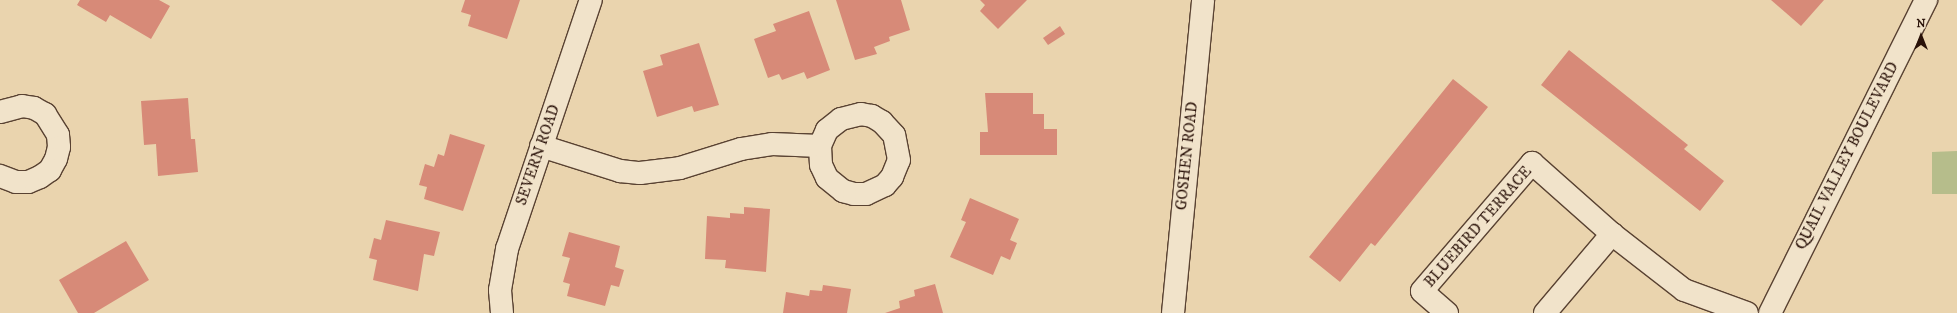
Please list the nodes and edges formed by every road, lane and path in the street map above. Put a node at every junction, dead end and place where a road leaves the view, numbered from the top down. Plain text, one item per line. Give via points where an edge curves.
1 (591, 0) edge
2 (1203, 0) edge
3 (1926, 0) edge
4 (0, 112) edge
5 (541, 146) junction
6 (820, 146) dead end
7 (0, 176) edge
8 (1612, 234) junction
9 (502, 313) edge
10 (1173, 313) edge
11 (1447, 313) edge
12 (1545, 313) edge
13 (1747, 313) edge
14 (1770, 313) edge

1 - 5 street, SEVERN ROAD
2 - 10 street, GOSHEN ROAD
3 - 14 street, QUAIL VALLEY BOULEVARD
4 - 7 street via 22,106 34,108 45,114 58,135 59,147 50,170 40,177 28,182 16,182
5 - 6 street via 614,169 640,173 680,168 741,149 772,144
5 - 9 street, SEVERN ROAD via 504,262 500,290
8 - 11 street, BLUEBIRD TERRACE via 1532,163 1422,290
8 - 12 street
8 - 13 street, BLUEBIRD TERRACE via 1684,290

